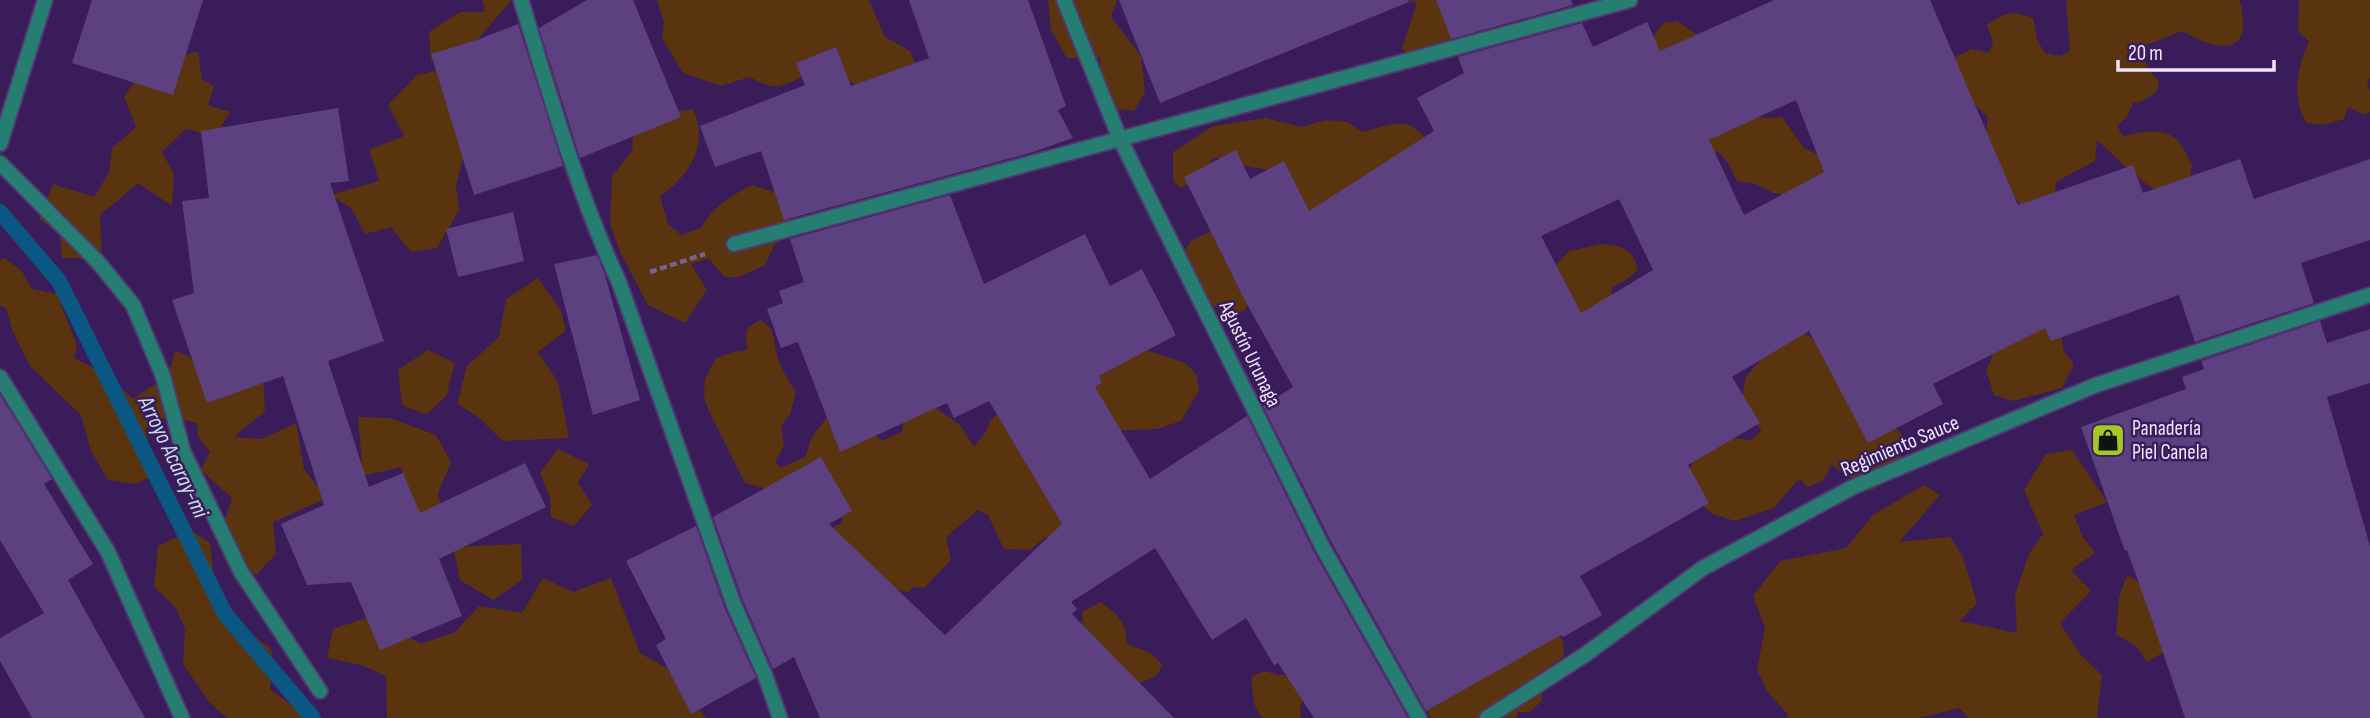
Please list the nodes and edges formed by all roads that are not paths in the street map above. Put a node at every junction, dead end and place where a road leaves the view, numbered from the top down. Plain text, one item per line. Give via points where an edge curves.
1 (45, 0) edge
2 (522, 0) edge
3 (1064, 0) edge
4 (1630, 0) edge
5 (1121, 139) junction
6 (0, 144) edge
7 (0, 163) edge
8 (734, 244) road end
9 (2370, 295) edge
10 (0, 377) edge
11 (320, 691) dead end
12 (182, 718) edge
13 (780, 718) edge
14 (1419, 718) edge
15 (1488, 718) edge

1 - 6 street
2 - 13 street via 572,164
3 - 5 street, Agustín Urunaga
4 - 5 street
5 - 8 street
5 - 14 street, Agustín Urunaga via 1323,548
7 - 11 street via 98,262 133,305 163,376 183,451 241,572
9 - 15 street, Regimiento Sauce via 2096,386 1853,487 1703,568 1586,654
10 - 12 street via 108,552

